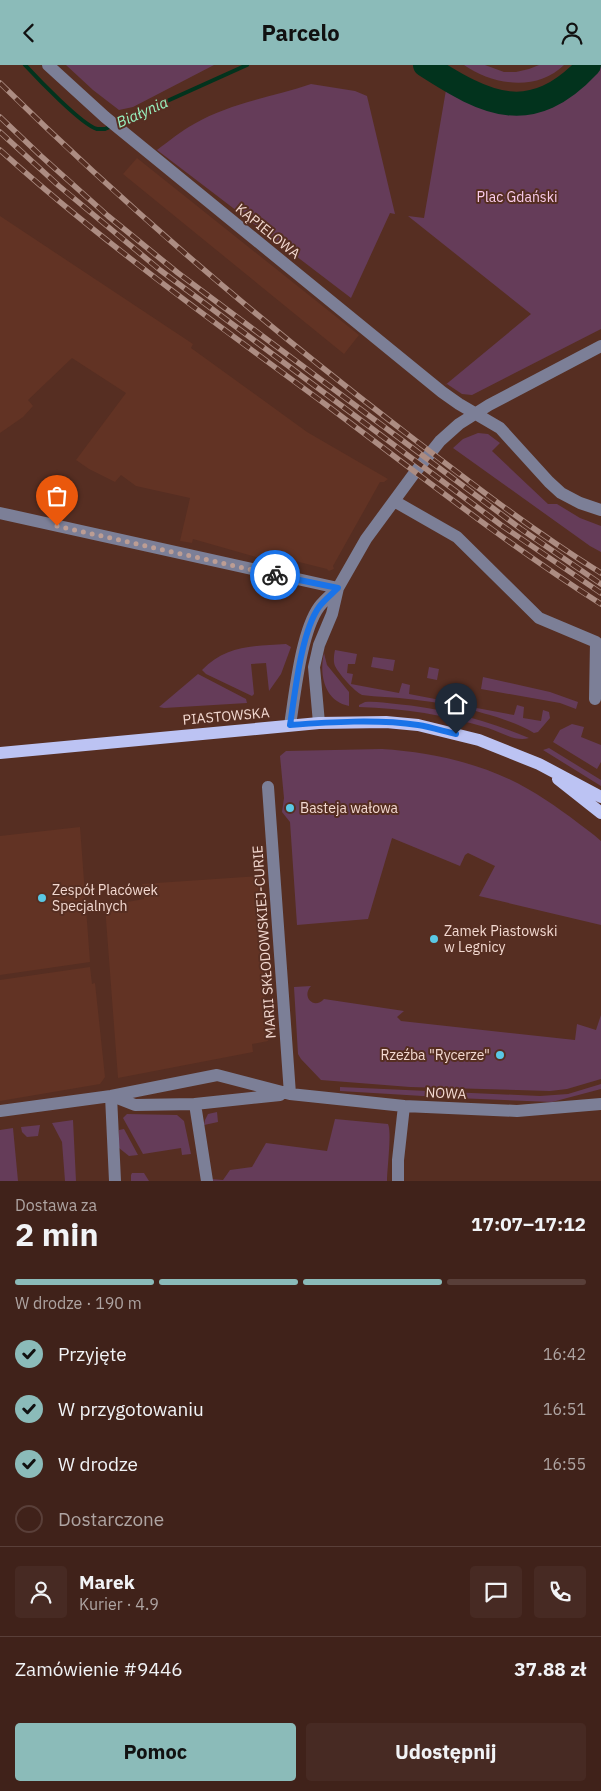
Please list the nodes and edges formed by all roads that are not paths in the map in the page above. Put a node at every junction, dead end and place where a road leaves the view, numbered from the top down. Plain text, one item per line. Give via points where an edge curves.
1 (48, 65) edge
2 (601, 347) edge
3 (475, 413) junction
4 (394, 501) junction
5 (601, 510) edge
6 (0, 513) edge
7 (338, 588) junction
8 (595, 699) dead end
9 (319, 723) junction
10 (290, 725) junction
11 (0, 753) edge
12 (538, 764) junction
13 (268, 787) dead end
14 (601, 797) edge
15 (601, 813) edge
16 (229, 1079) junction
17 (290, 1094) junction
18 (111, 1096) junction
19 (229, 1101) junction
20 (601, 1103) edge
21 (196, 1104) junction
22 (404, 1105) junction
23 (0, 1111) edge
24 (115, 1181) edge
25 (207, 1181) edge
26 (398, 1181) edge

1 - 3 street, KĄPIELOWA via 105,117 442,392
2 - 3 street
3 - 4 street via 440,441
3 - 5 street, KĄPIELOWA via 503,431 561,493
4 - 7 street via 366,539
4 - 8 street via 457,537 538,618 596,642
6 - 7 street
7 - 9 street via 314,667
7 - 10 street via 318,607 308,631
9 - 10 main road, PIASTOWSKA
9 - 12 main road, PIASTOWSKA via 418,725 479,740
10 - 11 main road, PIASTOWSKA
12 - 14 main road, PIASTOWSKA
12 - 15 main road, PIASTOWSKA
13 - 17 street, MARII SKŁODOWSKIEJ-CURIE
16 - 17 street
16 - 18 street via 217,1075
16 - 19 street via 236,1090
17 - 19 street
17 - 22 street, NOWA
18 - 21 street via 135,1105
18 - 23 street
18 - 24 street
19 - 21 street
20 - 22 street, NOWA via 517,1111
21 - 25 street
22 - 26 street

